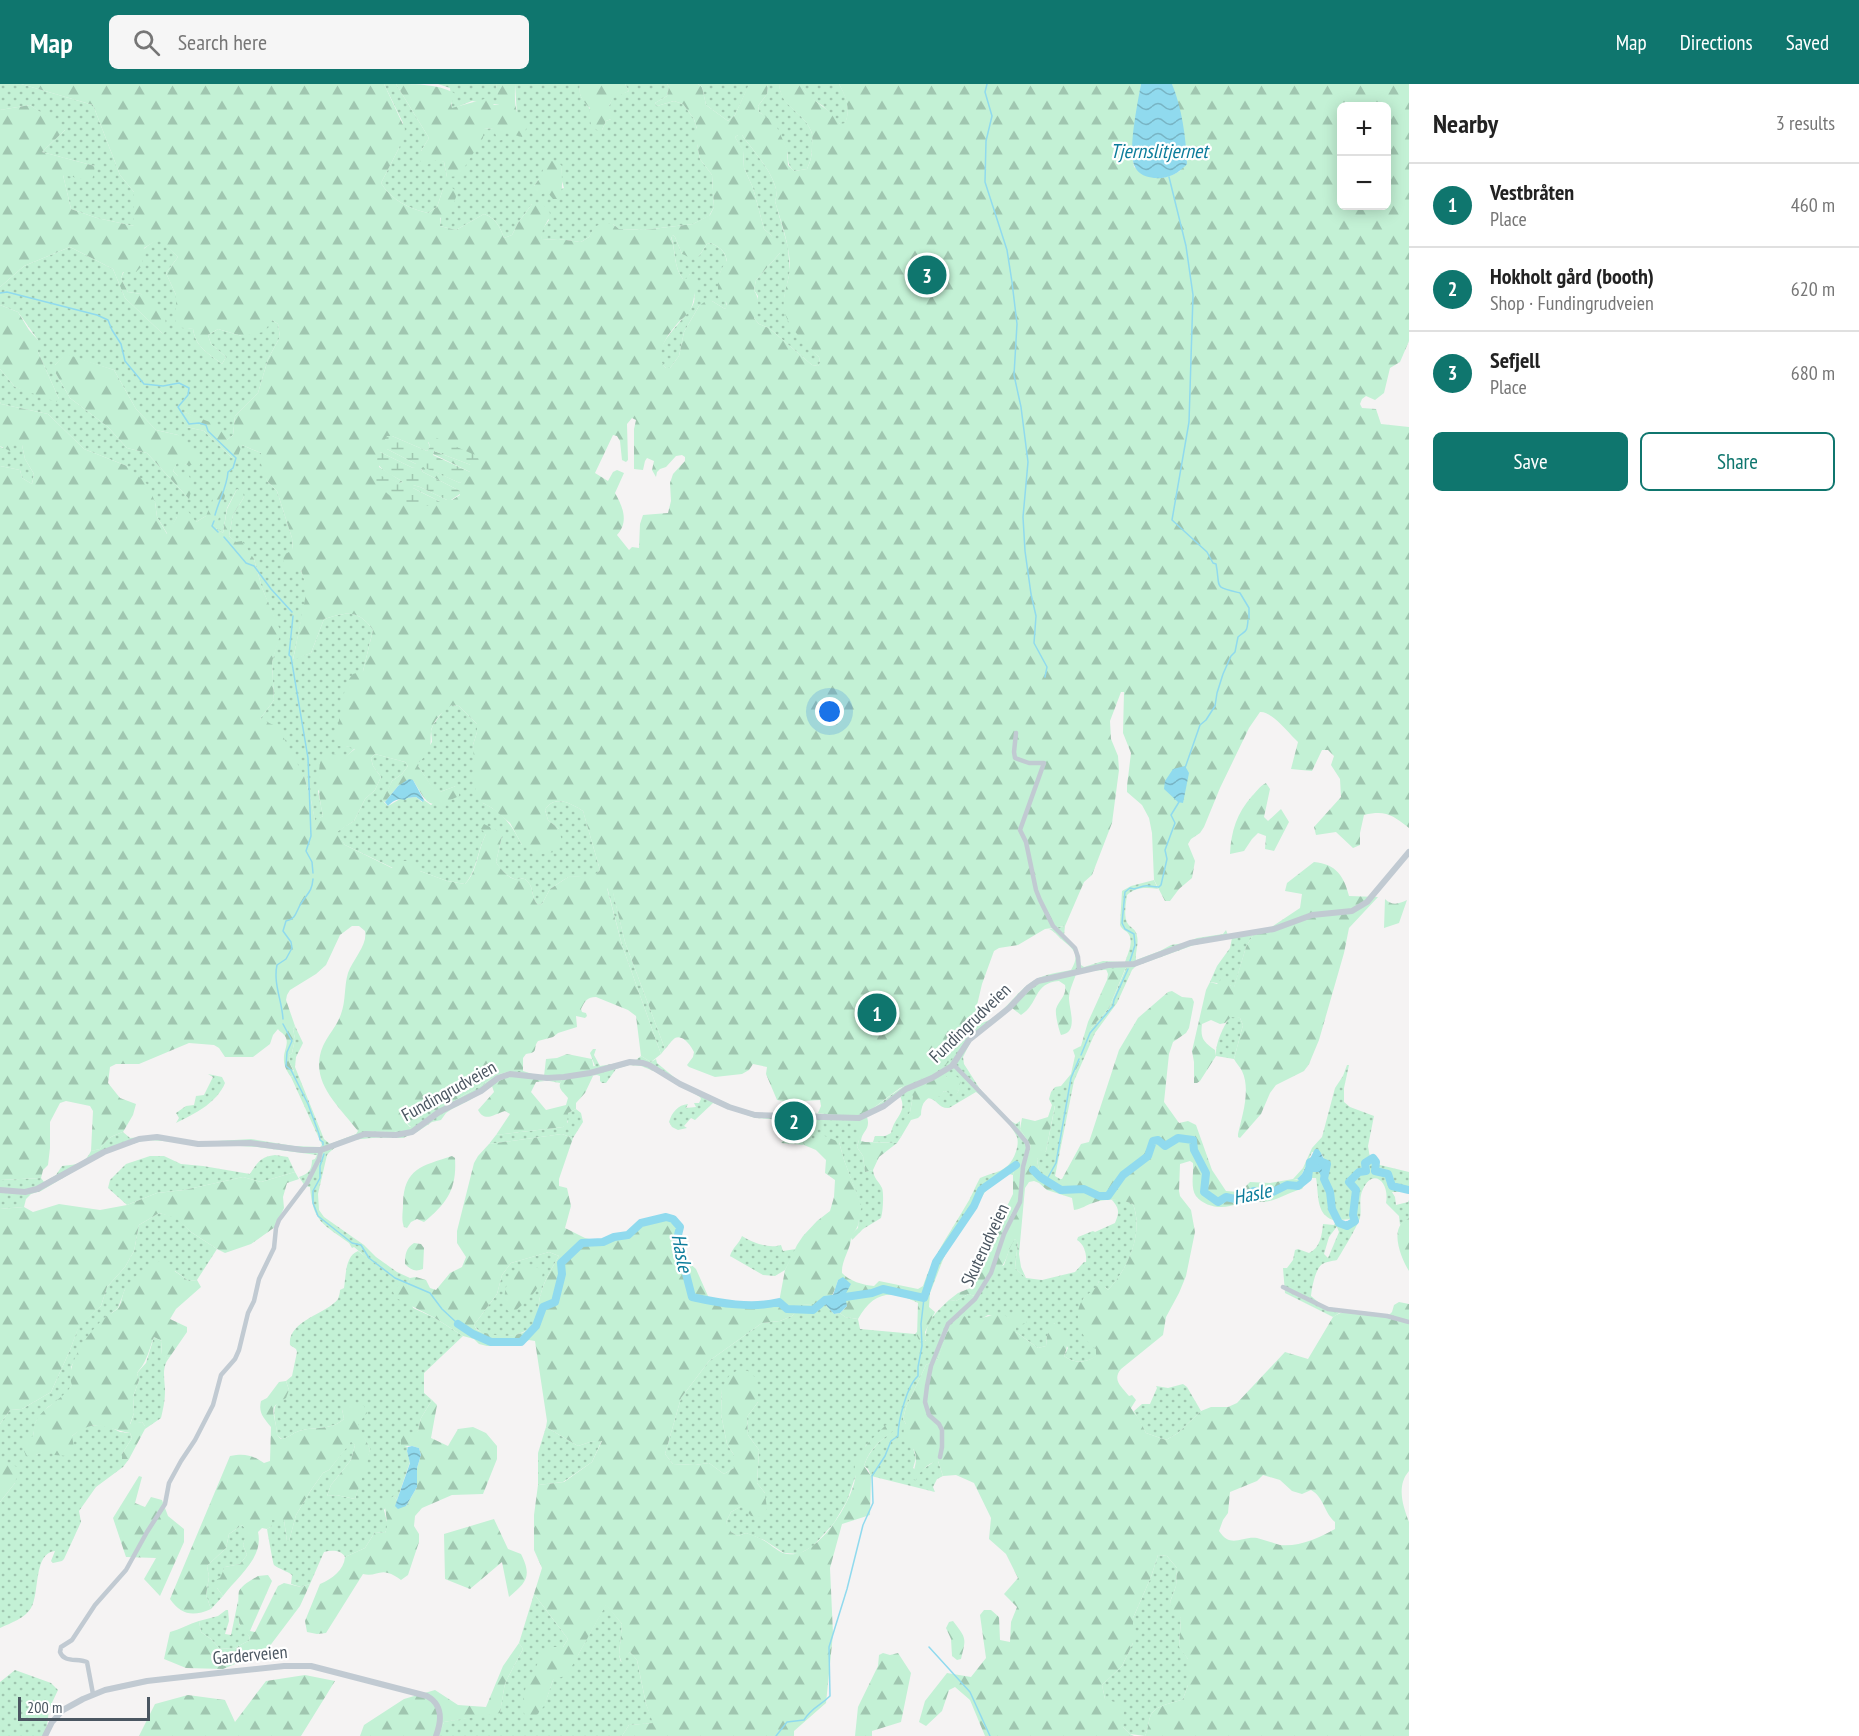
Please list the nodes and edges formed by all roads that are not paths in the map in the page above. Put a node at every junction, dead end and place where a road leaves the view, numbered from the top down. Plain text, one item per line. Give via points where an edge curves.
1 (1016, 733) dead end
2 (1409, 852) edge
3 (1079, 970) junction
4 (953, 1064) junction
5 (321, 1150) junction
6 (0, 1190) edge
7 (1282, 1287) dead end
8 (1409, 1322) edge
9 (940, 1457) dead end
10 (93, 1694) junction
11 (45, 1736) edge
12 (436, 1736) edge

1 - 3 street via 1016,758 1044,763 1020,830 1036,890 1053,926 1075,948
2 - 3 street, Fundingrudveien via 1367,902 1352,911 1312,915 1274,928 1190,943 1134,964
3 - 4 street, Fundingrudveien via 1032,984 969,1040
4 - 5 street, Fundingrudveien via 906,1089 875,1112 852,1119 746,1113 638,1062 555,1078 510,1074 439,1112 412,1132 365,1134
4 - 9 street, Skuterudveien via 1027,1143 1028,1150 1020,1202 991,1273 975,1299 948,1324 931,1366 925,1402 929,1415 942,1430
5 - 6 street, Fundingrudveien via 146,1138 110,1149 37,1189
5 - 10 street via 307,1183 279,1220 274,1248 260,1276 239,1350 221,1375 213,1405 170,1483 165,1504 126,1570 95,1605 72,1640 62,1647 64,1658 87,1662
7 - 8 street via 1328,1309
10 - 11 street, Garderveien via 63,1710
10 - 12 street, Garderveien via 156,1680 311,1666 430,1698 440,1711

